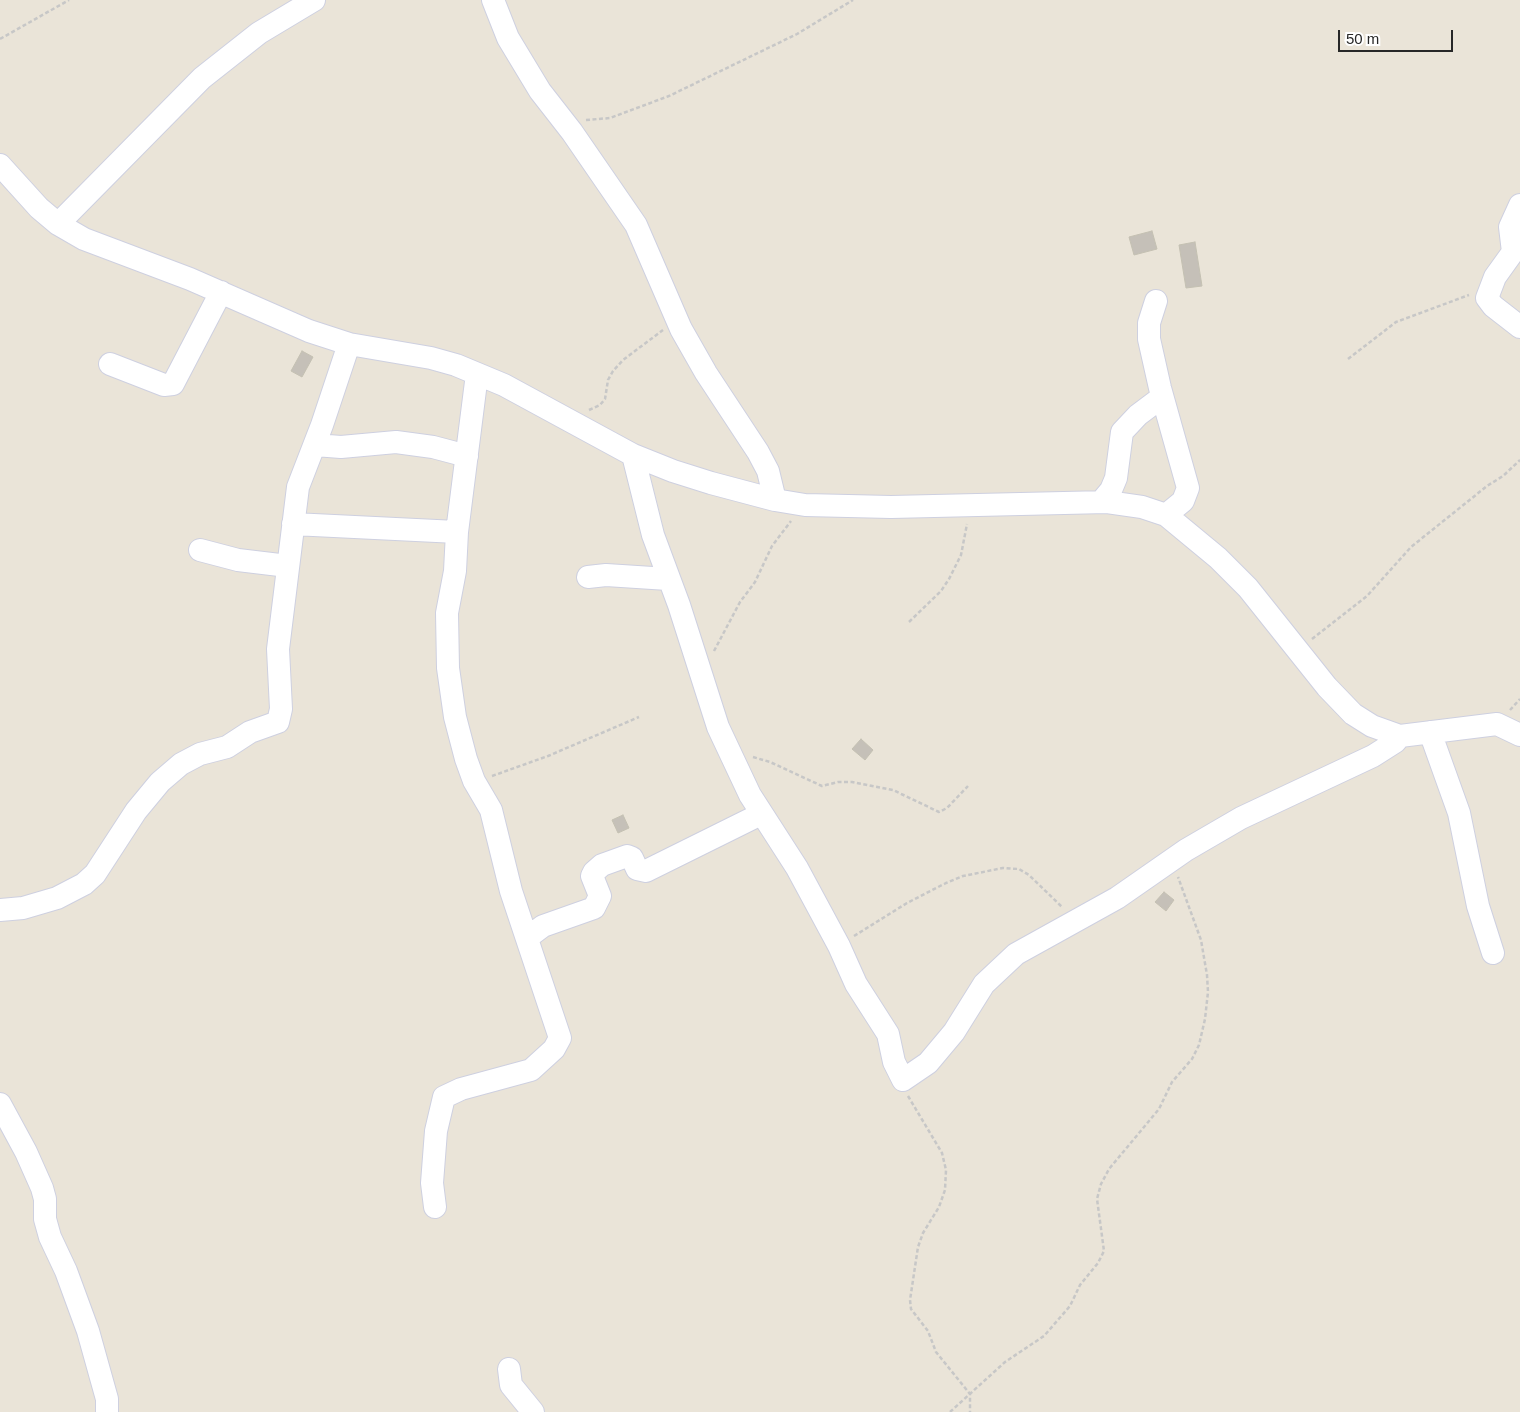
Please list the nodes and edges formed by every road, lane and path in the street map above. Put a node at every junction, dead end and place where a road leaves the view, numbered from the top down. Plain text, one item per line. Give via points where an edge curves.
1 (69, 0) edge
2 (314, 0) edge
3 (493, 0) edge
4 (853, 0) edge
5 (0, 40) edge
6 (564, 122) junction
7 (0, 165) edge
8 (1520, 205) edge
9 (58, 224) junction
10 (221, 292) junction
11 (1487, 292) junction
12 (1156, 301) dead end
13 (675, 315) junction
14 (1520, 327) edge
15 (349, 344) junction
16 (1348, 359) dead end
17 (110, 364) dead end
18 (477, 374) junction
19 (1162, 398) junction
20 (561, 416) junction
21 (315, 445) junction
22 (633, 455) junction
23 (467, 456) junction
24 (1520, 460) edge
25 (776, 500) junction
26 (1102, 502) junction
27 (805, 505) junction
28 (971, 506) junction
29 (1166, 515) junction
30 (293, 524) junction
31 (457, 532) junction
32 (200, 550) dead end
33 (288, 566) junction
34 (588, 577) dead end
35 (668, 579) junction
36 (909, 622) dead end
37 (714, 651) dead end
38 (1298, 652) junction
39 (639, 717) dead end
40 (1430, 732) junction
41 (1520, 735) edge
42 (1400, 736) junction
43 (729, 751) junction
44 (474, 780) junction
45 (968, 786) dead end
46 (761, 814) junction
47 (1170, 863) junction
48 (0, 910) edge
49 (1076, 921) junction
50 (527, 938) junction
51 (839, 946) junction
52 (1493, 953) dead end
53 (903, 1080) junction
54 (0, 1104) edge
55 (434, 1207) dead end
56 (509, 1369) dead end
57 (970, 1394) junction
58 (107, 1412) edge
59 (533, 1412) edge
60 (950, 1412) edge
61 (970, 1412) edge

1 - 5 path
2 - 9 street via 259,33 202,78
3 - 6 street via 520,60
4 - 6 path via 797,34 669,96 610,118
6 - 13 street via 636,225
7 - 9 street via 17,186
8 - 11 street via 1510,227 1513,252
9 - 10 street via 109,250
10 - 15 street via 308,331
10 - 17 street via 173,384 164,385
11 - 14 street via 1488,301
11 - 16 path via 1470,294 1396,322
12 - 19 street via 1149,323 1149,339
13 - 20 path via 658,334 613,371 605,399 600,405
13 - 25 street via 706,373 758,452
15 - 18 street via 430,358
15 - 21 street
18 - 20 street
18 - 23 street
19 - 26 street via 1138,415 1122,432 1116,478
19 - 29 street via 1188,488 1183,501
20 - 22 street
21 - 23 street via 341,447 396,442
21 - 30 street via 298,487
22 - 25 street via 673,472
22 - 35 street via 646,511
23 - 31 street
24 - 38 path via 1410,547 1367,596 1326,626
25 - 27 street
26 - 28 street
26 - 29 street via 1142,507
27 - 28 street
27 - 37 path via 772,546 755,582 736,609
28 - 36 path via 961,555 949,579
29 - 38 street via 1248,588
30 - 31 street
30 - 33 street
31 - 44 street via 446,644 455,716
32 - 33 street via 238,560
33 - 48 street via 278,650 281,709 278,722 181,764 160,782 136,811 95,874 84,884 32,906
34 - 35 street
35 - 43 street
38 - 42 street via 1353,714 1372,726
39 - 44 path via 512,770
40 - 41 street via 1497,724
40 - 42 street
40 - 52 street via 1459,813 1478,906
42 - 47 street via 1373,756 1241,818 1198,842
43 - 45 path via 770,762 822,786 852,782 894,790 938,812 947,808
43 - 46 street
44 - 50 street via 491,810 511,891
46 - 50 street via 646,871 637,869 632,858 627,856 602,864 592,876 600,896 594,908 543,926
46 - 51 street via 797,868
47 - 49 street
47 - 57 path via 1190,906 1203,952 1208,992 1199,1045 1192,1059 1172,1082 1159,1109 1109,1169 1101,1184 1096,1199 1104,1251 1080,1285 1070,1306 1044,1336 1005,1362
49 - 51 path via 1030,874 1009,867 962,876 871,924
49 - 53 street via 1004,963 984,984 954,1032 928,1063
50 - 55 street via 557,1026 559,1041 531,1070 461,1089 444,1097 435,1148
51 - 53 street via 856,984 888,1034 894,1062
53 - 57 path via 907,1094 942,1153 946,1170 945,1190 939,1207 918,1248 911,1309 928,1331 936,1352
54 - 58 street via 42,1188 50,1237 88,1331 107,1399
56 - 59 street via 512,1385
57 - 60 path
57 - 61 path

